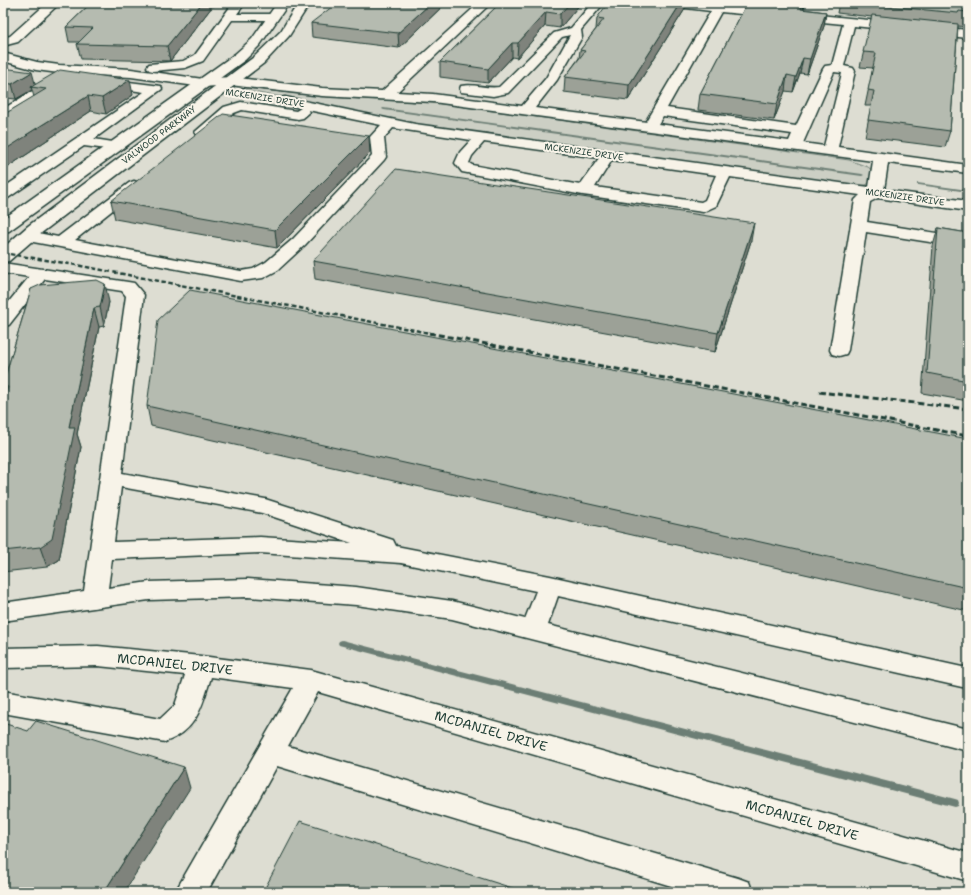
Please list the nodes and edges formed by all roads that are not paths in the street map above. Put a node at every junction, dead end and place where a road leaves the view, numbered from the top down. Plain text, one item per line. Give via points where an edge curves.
1 (54, 3) edge
2 (240, 3) edge
3 (283, 3) edge
4 (304, 3) edge
5 (485, 3) edge
6 (598, 3) edge
7 (669, 3) edge
8 (718, 8) junction
9 (230, 17) junction
10 (273, 17) junction
11 (849, 22) junction
12 (575, 30) junction
13 (968, 34) edge
14 (3, 42) edge
15 (3, 57) edge
16 (45, 67) junction
17 (837, 68) junction
18 (75, 70) junction
19 (147, 71) junction
20 (38, 80) dead end
21 (58, 81) junction
22 (400, 82) junction
23 (203, 83) junction
24 (416, 84) dead end
25 (224, 86) junction
26 (454, 88) dead end
27 (386, 95) junction
28 (535, 98) junction
29 (550, 100) dead end
30 (312, 106) junction
31 (525, 111) junction
32 (641, 112) dead end
33 (658, 113) junction
34 (3, 115) edge
35 (390, 124) junction
36 (650, 127) junction
37 (800, 131) junction
38 (481, 137) junction
39 (192, 139) edge
40 (81, 141) junction
41 (114, 146) junction
42 (794, 146) junction
43 (830, 151) junction
44 (608, 155) junction
45 (881, 158) junction
46 (968, 170) edge
47 (725, 172) junction
48 (143, 178) edge
49 (583, 190) junction
50 (876, 193) junction
51 (3, 195) edge
52 (968, 206) edge
53 (859, 226) junction
54 (3, 227) edge
55 (28, 236) junction
56 (62, 242) junction
57 (968, 242) edge
58 (3, 257) edge
59 (3, 268) edge
60 (40, 274) junction
61 (3, 321) edge
62 (840, 350) dead end
63 (111, 478) junction
64 (101, 551) junction
65 (417, 558) junction
66 (550, 585) junction
67 (95, 598) junction
68 (3, 612) edge
69 (534, 630) junction
70 (3, 658) edge
71 (201, 666) junction
72 (968, 676) edge
73 (311, 680) junction
74 (3, 702) edge
75 (968, 740) edge
76 (270, 752) junction
77 (968, 867) edge
78 (190, 892) edge
79 (738, 892) edge

1 - 14 street via 14,39
2 - 9 street
3 - 10 main road, VALWOOD PARKWAY
4 - 25 main road, VALWOOD PARKWAY via 278,44
5 - 22 street
6 - 12 street
7 - 8 street
8 - 11 street via 815,13
8 - 33 street
9 - 10 street
9 - 19 street via 198,58 186,64
10 - 23 main road, VALWOOD PARKWAY via 252,46
11 - 13 street
11 - 17 street
12 - 26 street via 558,35 503,90 493,92
12 - 28 street via 576,37 551,80
15 - 16 street, MCKENZIE DRIVE
16 - 18 street, MCKENZIE DRIVE
16 - 19 street via 56,61 143,64
17 - 37 street via 829,69
17 - 43 street via 849,71
18 - 19 street, MCKENZIE DRIVE
18 - 21 street
19 - 23 street, MCKENZIE DRIVE
20 - 21 street
21 - 34 street
21 - 40 street via 156,89
22 - 24 street
22 - 27 street
23 - 25 street, MCKENZIE DRIVE
23 - 41 main road, VALWOOD PARKWAY
25 - 27 street, MCKENZIE DRIVE
25 - 30 street, MCKENZIE DRIVE
25 - 55 main road, VALWOOD PARKWAY
27 - 31 street, MCKENZIE DRIVE via 433,98
28 - 29 street
28 - 31 street
30 - 35 street, MCKENZIE DRIVE
30 - 39 street via 298,115 241,106 229,110
31 - 36 street, MCKENZIE DRIVE
32 - 33 street
33 - 36 street
33 - 37 street
35 - 38 street, MCKENZIE DRIVE
35 - 56 street via 377,137 379,157 299,242 272,266 257,274 241,276
36 - 42 street, MCKENZIE DRIVE
37 - 42 street
38 - 44 street, MCKENZIE DRIVE
38 - 49 street via 465,155 462,163 467,169
40 - 41 street
40 - 51 street
41 - 54 main road, VALWOOD PARKWAY
42 - 43 street, MCKENZIE DRIVE
43 - 45 street, MCKENZIE DRIVE
44 - 47 street, MCKENZIE DRIVE
44 - 49 street
45 - 46 street, MCKENZIE DRIVE
45 - 50 street
47 - 49 street via 711,203 703,207
47 - 50 street, MCKENZIE DRIVE
48 - 56 street
50 - 52 street, MCKENZIE DRIVE
50 - 53 street via 863,200
53 - 57 street
53 - 62 street
55 - 56 street
55 - 58 main road, VALWOOD PARKWAY
59 - 60 street
60 - 61 street
60 - 63 street via 128,287 135,295
63 - 64 street
63 - 65 street via 265,506
64 - 65 street via 260,545 401,554
64 - 67 street
65 - 66 street
66 - 69 street
66 - 72 street
67 - 68 street
67 - 69 street via 149,591 248,588 356,596 452,610
69 - 75 street
70 - 71 street, MCDANIEL DRIVE via 98,656
71 - 73 street, MCDANIEL DRIVE
71 - 74 street via 188,711 165,731
73 - 76 street
73 - 77 street, MCDANIEL DRIVE
76 - 78 street
76 - 79 street

